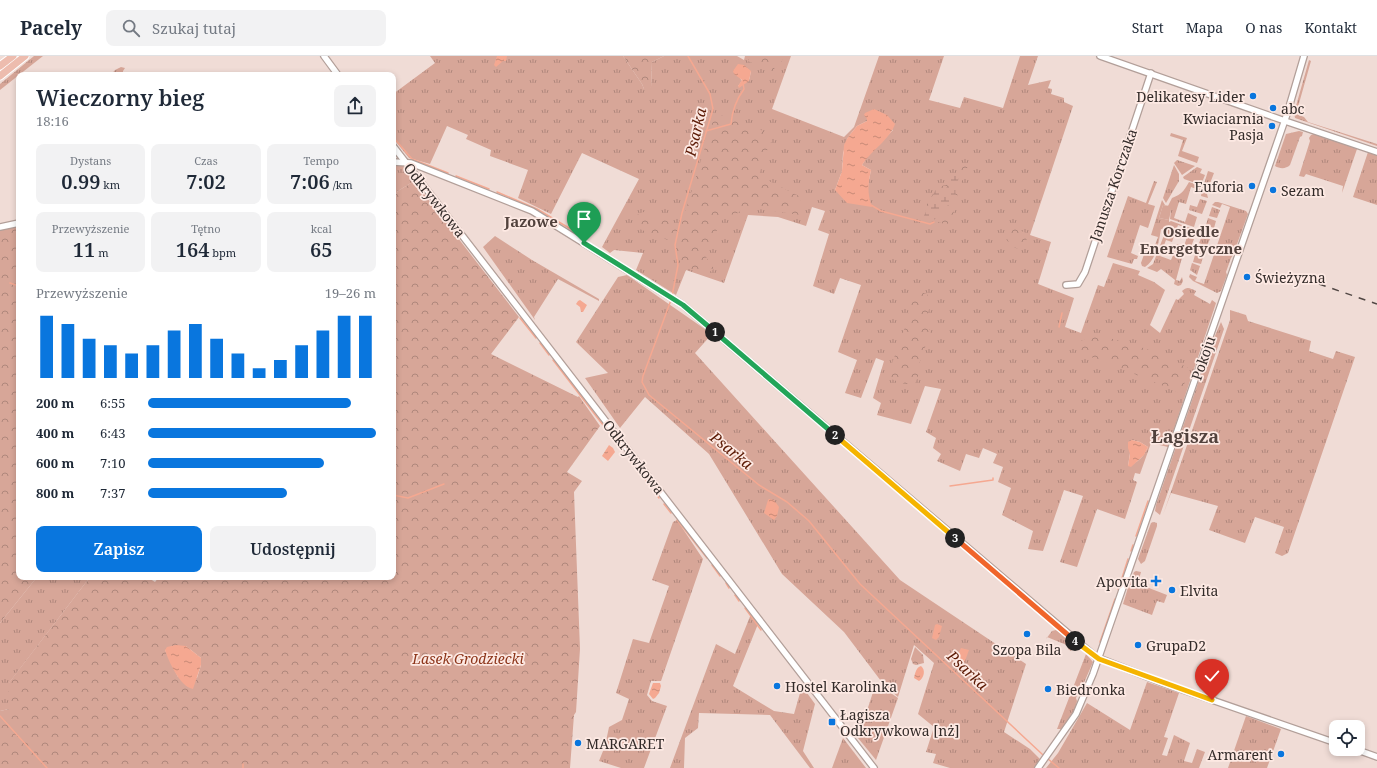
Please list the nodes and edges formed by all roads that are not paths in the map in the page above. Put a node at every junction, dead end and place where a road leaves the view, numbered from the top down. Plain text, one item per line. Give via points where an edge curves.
1 (13, 56) edge
2 (25, 56) edge
3 (324, 56) edge
4 (1100, 56) edge
5 (1304, 56) edge
6 (1112, 58) edge
7 (0, 66) edge
8 (336, 72) edge
9 (1151, 73) junction
10 (0, 76) edge
11 (1285, 121) junction
12 (396, 150) edge
13 (1377, 152) edge
14 (396, 162) edge
15 (406, 162) junction
16 (16, 224) edge
17 (0, 227) edge
18 (1066, 285) dead end
19 (1099, 659) junction
20 (1329, 740) edge
21 (1365, 753) edge
22 (1377, 757) edge
23 (1039, 766) edge
24 (874, 768) edge

1 - 7 main road
2 - 10 main road
3 - 8 street
4 - 6 street
5 - 11 street, Pokoju
6 - 9 street
9 - 11 street
9 - 18 street, Janusza Korczaka via 1085,272 1078,284
11 - 13 street
11 - 19 street, Pokoju
12 - 15 street, Odkrywkowa
14 - 15 street
15 - 19 street via 532,211 683,305
15 - 24 street, Odkrywkowa
16 - 17 street
19 - 20 street
19 - 23 street, Pokoju via 1076,714
21 - 22 street

